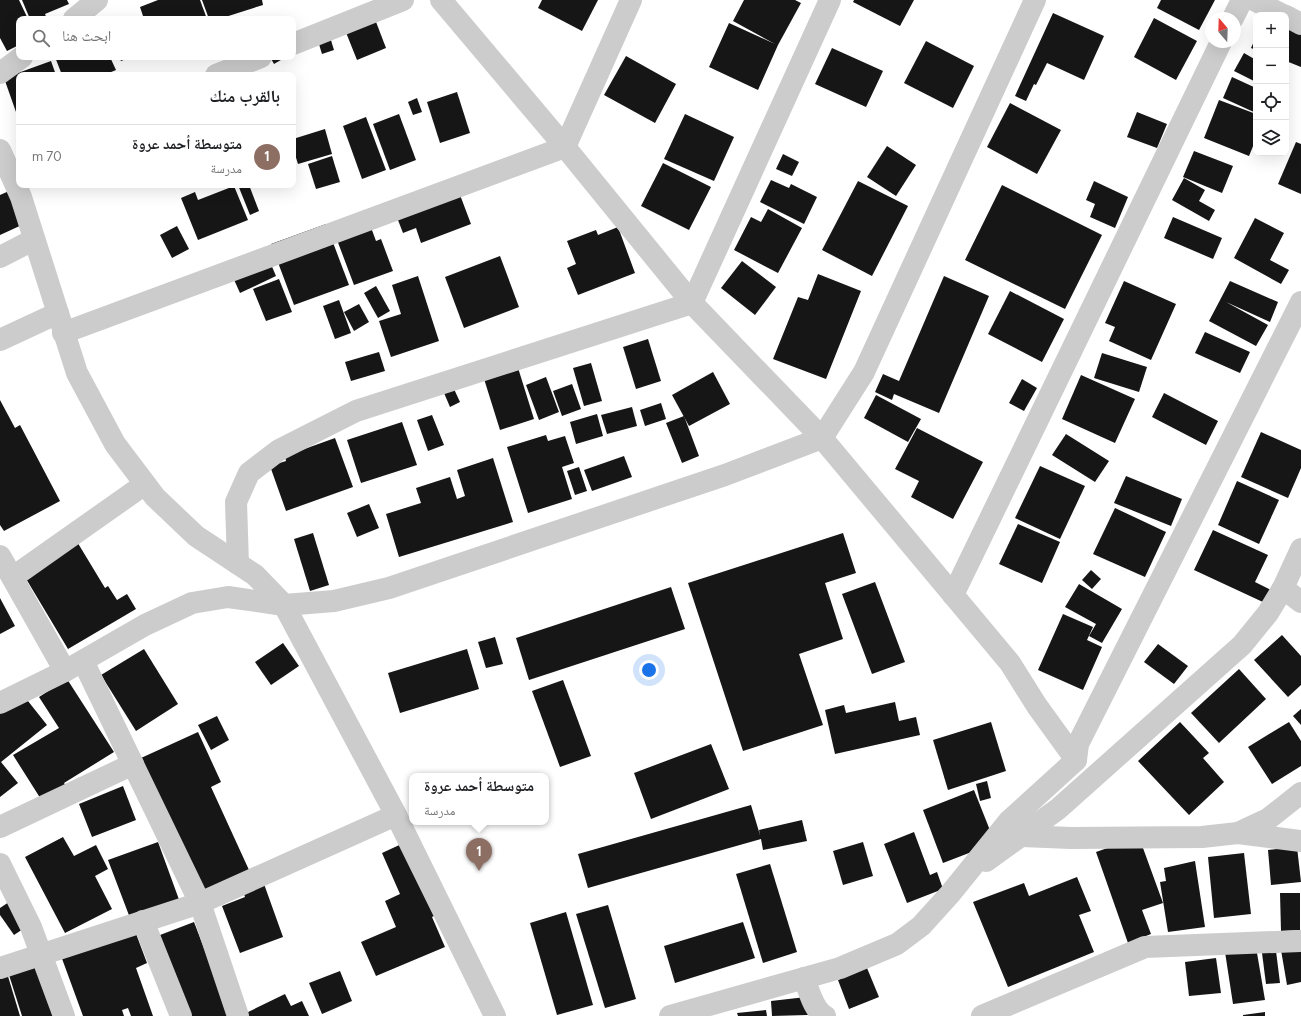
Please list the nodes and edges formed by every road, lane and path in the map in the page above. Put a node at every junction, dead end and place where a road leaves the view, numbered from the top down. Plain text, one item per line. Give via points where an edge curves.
1 (97, 0) edge
2 (403, 0) edge
3 (441, 0) edge
4 (631, 0) edge
5 (830, 0) edge
6 (1035, 0) edge
7 (1242, 0) edge
8 (1254, 0) edge
9 (1236, 12) edge
10 (1277, 12) edge
11 (78, 16) edge
12 (1289, 18) edge
13 (1301, 24) edge
14 (296, 43) edge
15 (1218, 48) edge
16 (18, 60) edge
17 (254, 60) edge
18 (224, 72) edge
19 (0, 73) edge
20 (565, 147) junction
21 (6, 157) edge
22 (16, 186) edge
23 (17, 188) edge
24 (34, 240) junction
25 (0, 257) edge
26 (1301, 302) edge
27 (692, 303) junction
28 (61, 323) junction
29 (0, 340) edge
30 (822, 438) junction
31 (145, 484) junction
32 (1301, 549) edge
33 (4, 564) edge
34 (238, 564) junction
35 (1283, 588) junction
36 (953, 595) junction
37 (1301, 602) edge
38 (284, 605) junction
39 (74, 666) junction
40 (0, 703) edge
41 (1076, 760) junction
42 (133, 764) junction
43 (1301, 794) edge
44 (396, 815) junction
45 (0, 827) edge
46 (1238, 833) junction
47 (1022, 836) junction
48 (1301, 841) edge
49 (0, 864) edge
50 (966, 874) junction
51 (200, 903) junction
52 (143, 921) junction
53 (1301, 941) edge
54 (40, 953) junction
55 (0, 968) edge
56 (804, 978) junction
57 (64, 1016) edge
58 (181, 1016) edge
59 (238, 1016) edge
60 (495, 1016) edge
61 (670, 1016) edge
62 (825, 1016) edge
63 (982, 1016) edge

1 - 11 street
2 - 14 street
3 - 20 street
4 - 20 street
5 - 27 street
6 - 30 street via 864,372
7 - 9 street
8 - 10 street
12 - 13 street
15 - 36 street
16 - 19 street
17 - 18 street
20 - 27 street
20 - 28 street
21 - 22 street
23 - 24 street
24 - 25 street
24 - 28 street
26 - 41 street via 1078,744
27 - 30 street
27 - 34 street via 356,412 278,450 249,474 236,502
28 - 29 street
28 - 31 street via 77,372 94,405 115,444
30 - 36 street
30 - 38 street via 725,475 389,588 334,602
31 - 33 street
31 - 34 street via 196,536
32 - 35 street
33 - 39 street
34 - 38 street via 255,575
35 - 37 street
35 - 47 street via 1268,613 1242,645 1058,809
36 - 41 street via 1010,663
38 - 39 street via 228,597 192,603 145,625
38 - 44 street
39 - 40 street
39 - 42 street
41 - 50 street via 1009,821
42 - 45 street
42 - 51 street
43 - 46 street via 1268,819
44 - 51 street
44 - 60 street
46 - 47 street via 1202,837
46 - 48 street
47 - 50 street
49 - 54 street via 31,927
50 - 56 street via 922,926 897,944 840,968
51 - 52 street
51 - 59 street
52 - 54 street
52 - 58 street
53 - 63 street via 1145,948
54 - 55 street
54 - 57 street
56 - 61 street
56 - 62 street via 811,997 821,1014

